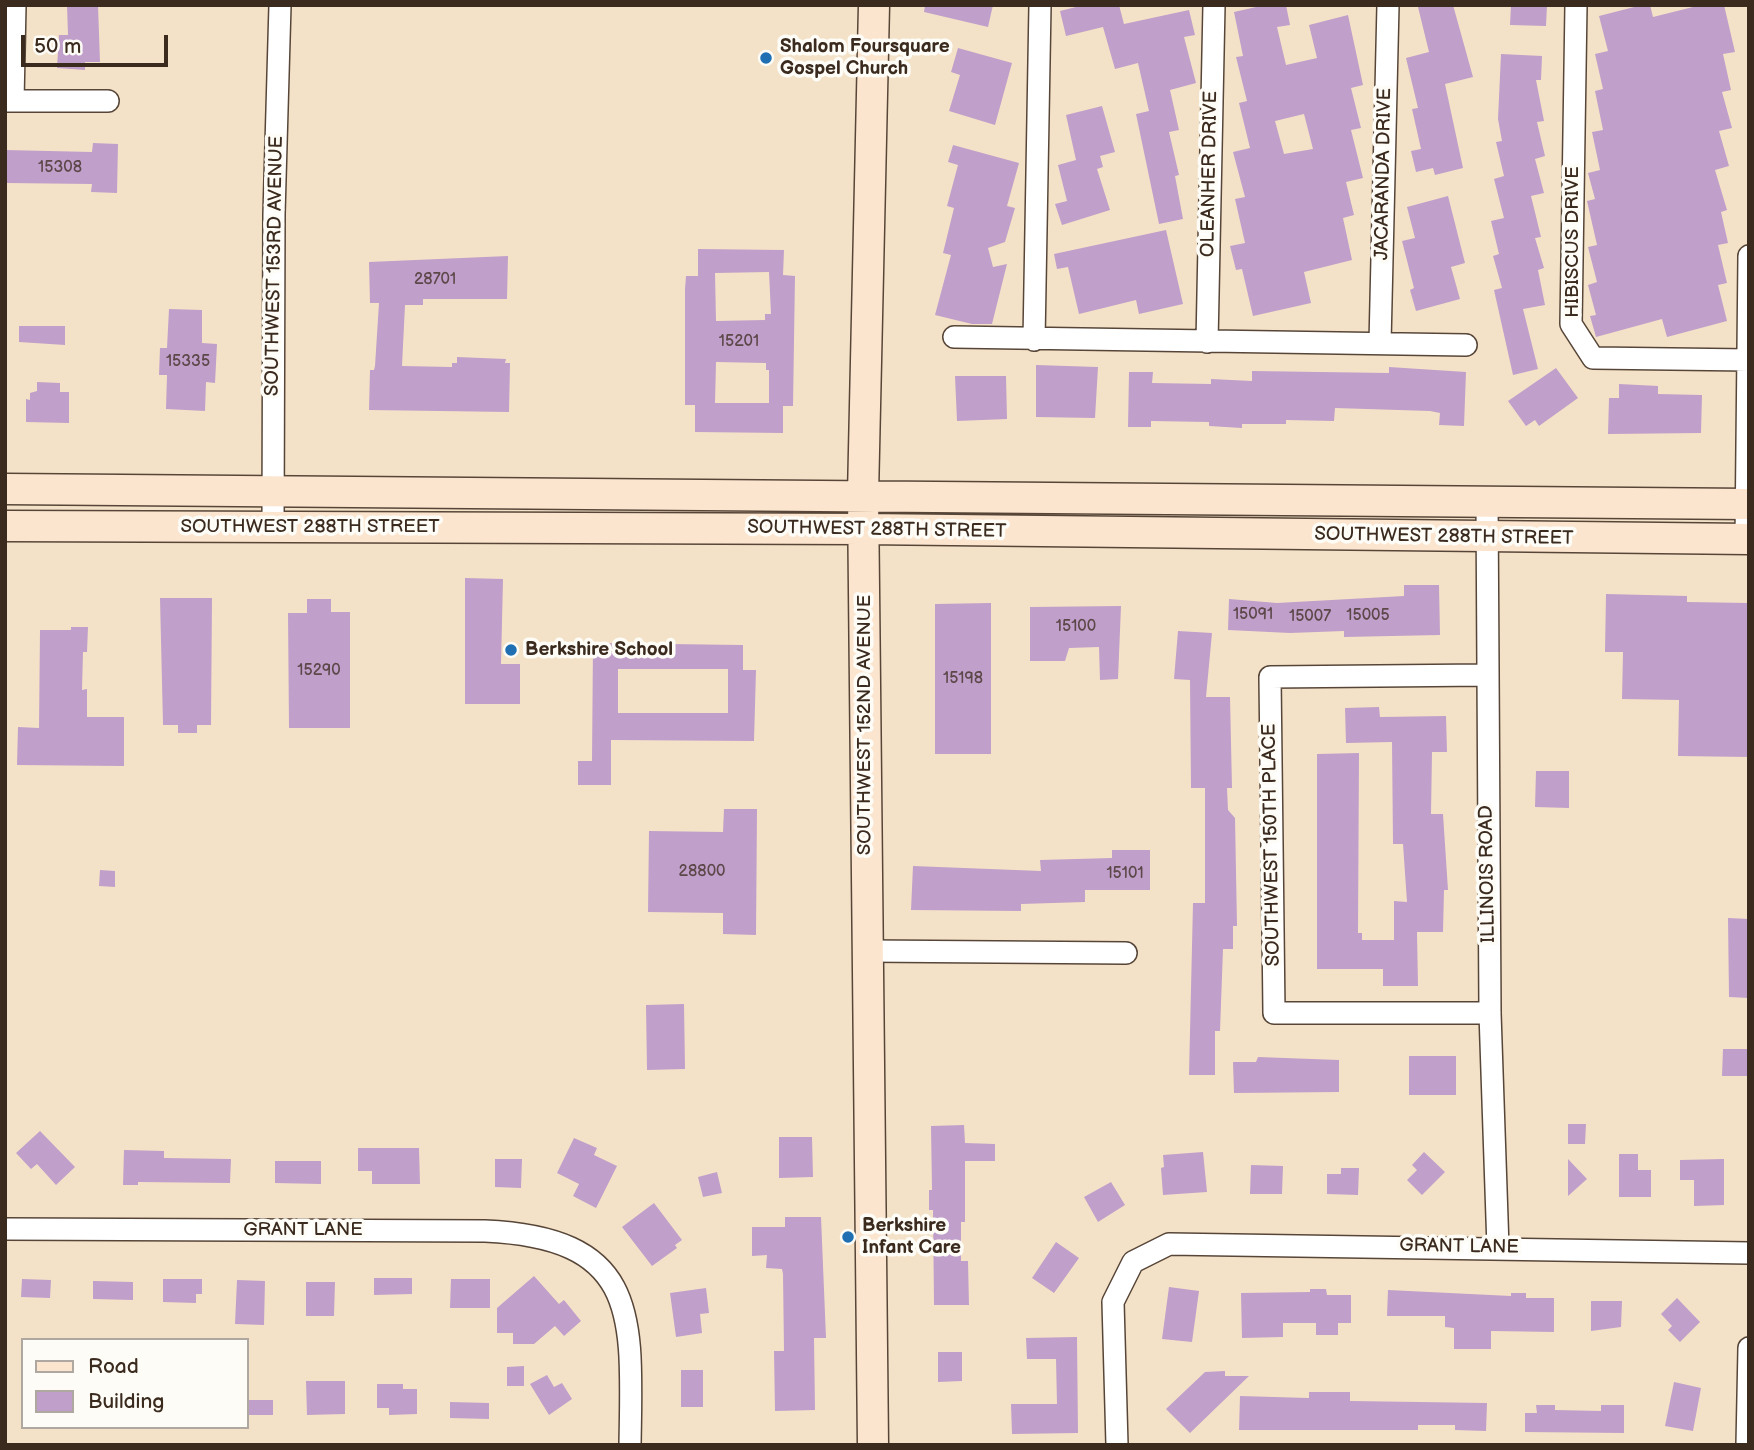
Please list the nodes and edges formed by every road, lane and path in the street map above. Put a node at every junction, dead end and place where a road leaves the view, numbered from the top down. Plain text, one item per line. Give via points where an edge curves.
1 (15, 5) edge
2 (280, 5) edge
3 (874, 5) edge
4 (1041, 5) edge
5 (1214, 5) edge
6 (1388, 5) edge
7 (1576, 5) edge
8 (9, 101) edge
9 (108, 101) dead end
10 (1749, 256) edge
11 (954, 337) dead end
12 (1034, 340) junction
13 (1206, 342) junction
14 (1380, 343) junction
15 (1466, 345) dead end
16 (1748, 360) edge
17 (5, 489) edge
18 (272, 490) junction
19 (526, 492) junction
20 (863, 495) junction
21 (1488, 500) junction
22 (1747, 504) edge
23 (5, 526) edge
24 (273, 527) junction
25 (526, 528) junction
26 (864, 529) junction
27 (1487, 537) junction
28 (1747, 539) edge
29 (1486, 675) junction
30 (867, 951) junction
31 (1126, 953) dead end
32 (1490, 1013) junction
33 (5, 1229) edge
34 (1498, 1248) junction
35 (1749, 1253) edge
36 (1749, 1348) edge
37 (630, 1445) edge
38 (873, 1445) edge
39 (1117, 1445) edge
40 (1747, 1445) edge

1 - 8 street
2 - 18 street, SOUTHWEST 153RD AVENUE
3 - 20 main road, SOUTHWEST 152ND AVENUE
4 - 12 street
5 - 13 street, OLEANHER DRIVE
6 - 14 street, JACARANDA DRIVE
7 - 16 street, HIBISCUS DRIVE via 1571,324 1593,358
8 - 9 street
10 - 16 street
11 - 12 street
12 - 13 street
13 - 14 street
14 - 15 street
16 - 22 street
17 - 18 main road, SOUTHWEST 288TH STREET
18 - 19 main road, SOUTHWEST 288TH STREET
18 - 24 street, SOUTHWEST 153RD AVENUE
19 - 20 main road, SOUTHWEST 288TH STREET
19 - 25 main road
20 - 21 main road, SOUTHWEST 288TH STREET
20 - 26 main road, SOUTHWEST 152ND AVENUE
21 - 22 main road, SOUTHWEST 288TH STREET
21 - 27 street, ILLINOIS ROAD
22 - 28 street
23 - 24 main road, SOUTHWEST 288TH STREET
24 - 25 main road, SOUTHWEST 288TH STREET
25 - 26 main road, SOUTHWEST 288TH STREET
26 - 27 main road, SOUTHWEST 288TH STREET
26 - 30 main road, SOUTHWEST 152ND AVENUE
27 - 28 main road, SOUTHWEST 288TH STREET
27 - 29 street, ILLINOIS ROAD
29 - 32 street, ILLINOIS ROAD
29 - 32 street, SOUTHWEST 150TH PLACE via 1270,677 1274,1013
30 - 31 street
30 - 38 main road, SOUTHWEST 152ND AVENUE
32 - 34 street, ILLINOIS ROAD
33 - 37 street, GRANT LANE via 505,1232 560,1241 594,1263 615,1289 630,1333
34 - 35 street, GRANT LANE
34 - 39 street, GRANT LANE via 1169,1244 1133,1262 1113,1302
36 - 40 street

